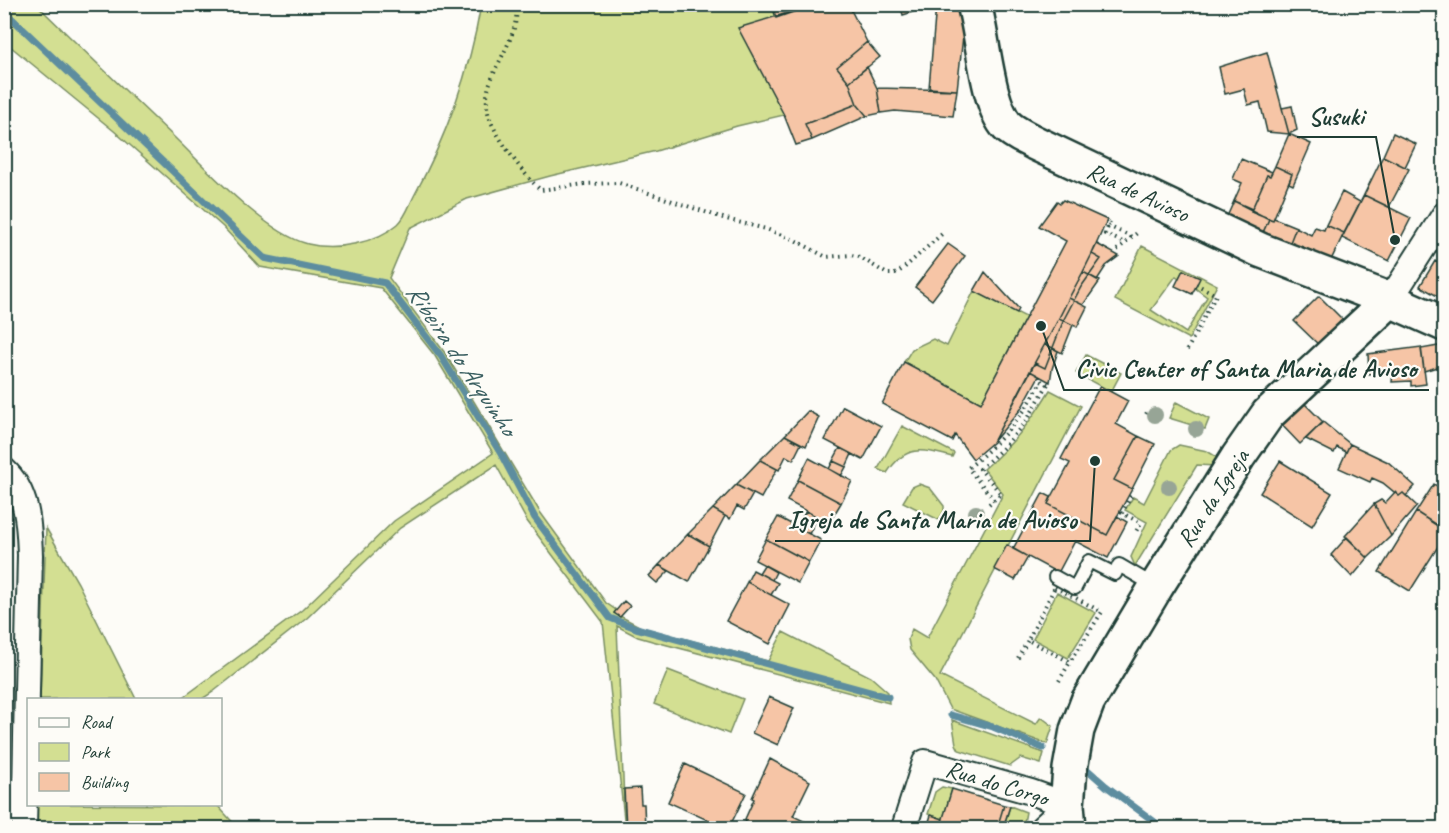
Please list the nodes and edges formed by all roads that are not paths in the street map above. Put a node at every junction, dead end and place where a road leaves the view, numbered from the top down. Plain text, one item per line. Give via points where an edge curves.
1 (974, 4) edge
2 (1444, 215) edge
3 (1390, 300) junction
4 (1444, 324) edge
5 (4, 470) edge
6 (1055, 577) dead end
7 (1156, 587) junction
8 (1068, 817) edge
9 (24, 828) edge
10 (904, 828) edge
11 (1042, 828) edge

1 - 3 street, Rua de Avioso via 993,94 1009,128 1260,250
2 - 3 street, Rua da Igreja
3 - 4 street, Rua de Avioso
3 - 7 street, Rua da Igreja via 1268,414
5 - 9 street via 28,513
6 - 7 lane via 1075,588 1089,561 1115,574 1119,565
7 - 8 street, Rua da Igreja via 1088,701 1077,730 1070,769
8 - 10 street, Rua do Corgo via 1031,792 925,762
8 - 11 street

